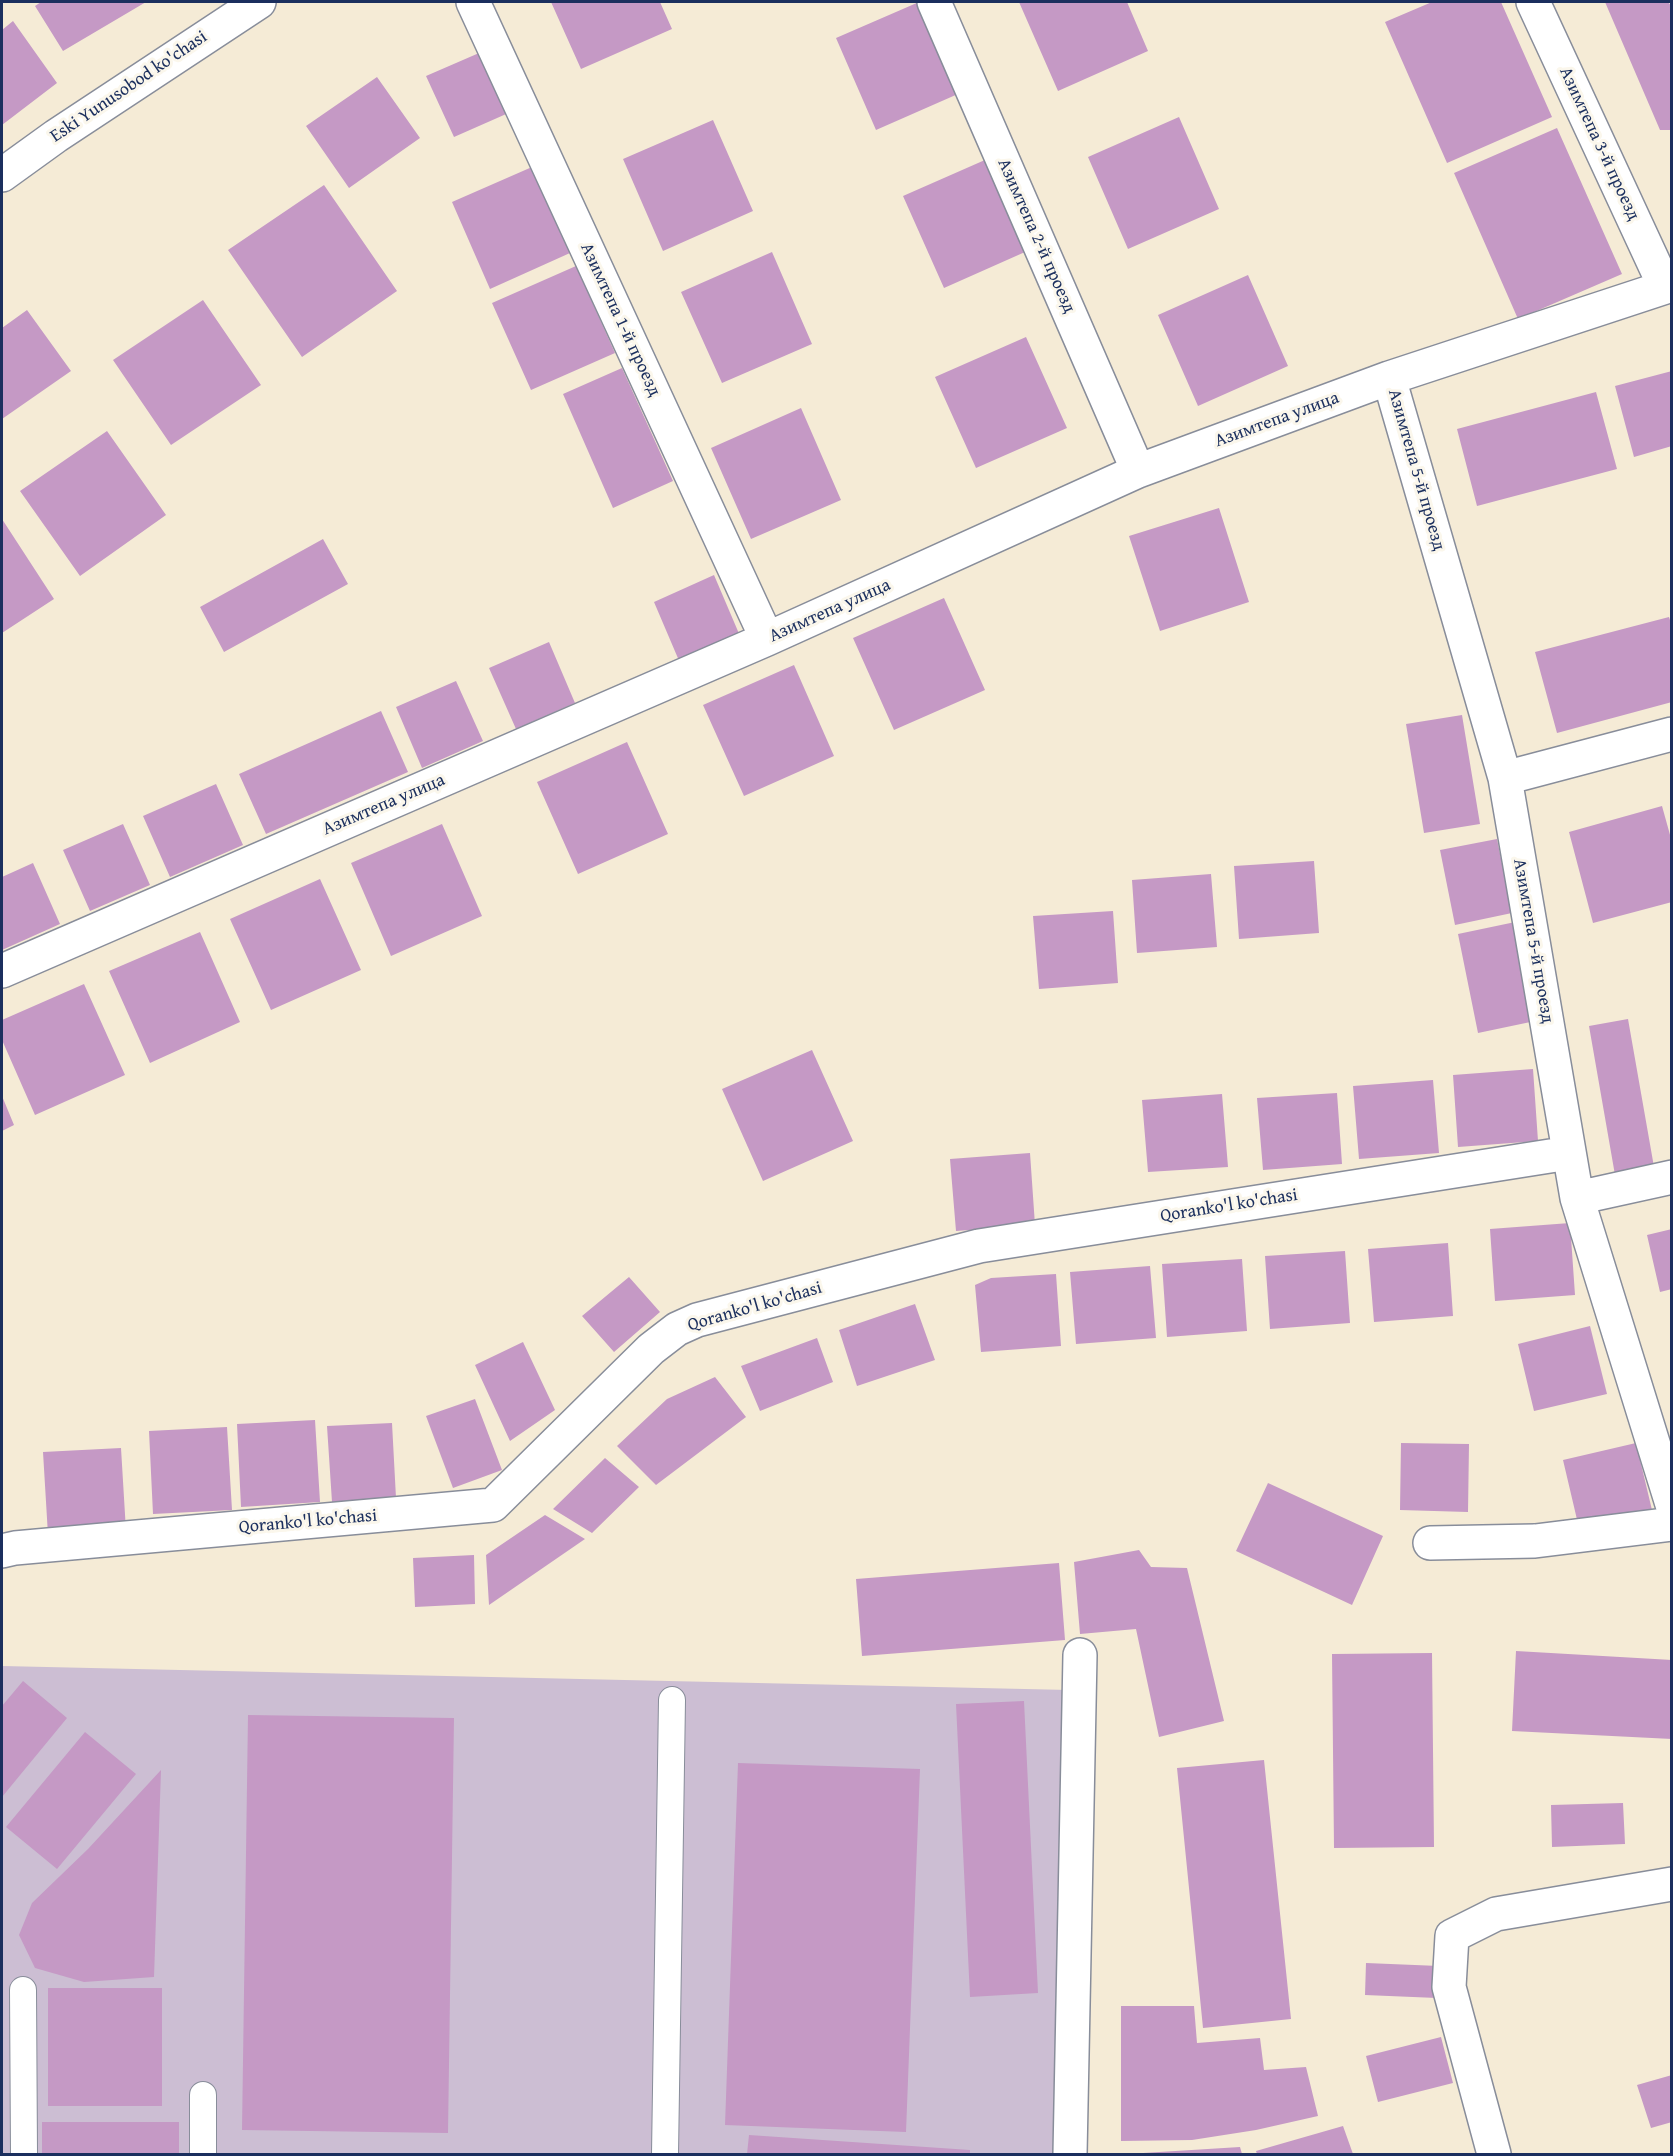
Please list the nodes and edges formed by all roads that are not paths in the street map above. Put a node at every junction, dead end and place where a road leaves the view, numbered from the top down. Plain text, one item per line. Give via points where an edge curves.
1 (259, 2) edge
2 (473, 2) edge
3 (934, 2) edge
4 (1533, 2) edge
5 (2, 175) edge
6 (1668, 286) edge
7 (1389, 378) junction
8 (1138, 471) junction
9 (767, 639) junction
10 (1671, 734) edge
11 (1505, 778) junction
12 (2, 971) edge
13 (1569, 1153) junction
14 (1671, 1177) edge
15 (1577, 1198) junction
16 (1671, 1504) edge
17 (1671, 1524) edge
18 (1430, 1543) dead end
19 (2, 1551) edge
20 (1080, 1655) dead end
21 (672, 1700) dead end
22 (1671, 1884) edge
23 (23, 1990) dead end
24 (203, 2095) dead end
25 (24, 2154) edge
26 (203, 2154) edge
27 (665, 2154) edge
28 (1070, 2154) edge
29 (1494, 2154) edge

1 - 5 street, Eski Yunusobod ko'chasi via 56,135
2 - 9 street, Азимтепа 1-й проезд
3 - 8 street, Азимтепа 2-й проезд
4 - 6 street, Азимтепа 3-й проезд
6 - 7 street, Азимтепа улица
7 - 8 street, Азимтепа улица
7 - 11 street, Азимтепа 5-й проезд
8 - 9 street, Азимтепа улица
9 - 12 street, Азимтепа улица
10 - 11 street
11 - 13 street, Азимтепа 5-й проезд
13 - 15 street, Азимтепа 5-й проезд
13 - 19 street, Qoranko'l ko'chasi via 979,1246 697,1320 677,1329 651,1349 493,1505
14 - 15 street
15 - 16 street, Азимтепа 5-й проезд
17 - 18 street via 1535,1541
20 - 28 street
21 - 27 lane
22 - 29 street via 1497,1914 1452,1936 1449,1987
23 - 25 lane
24 - 26 lane

